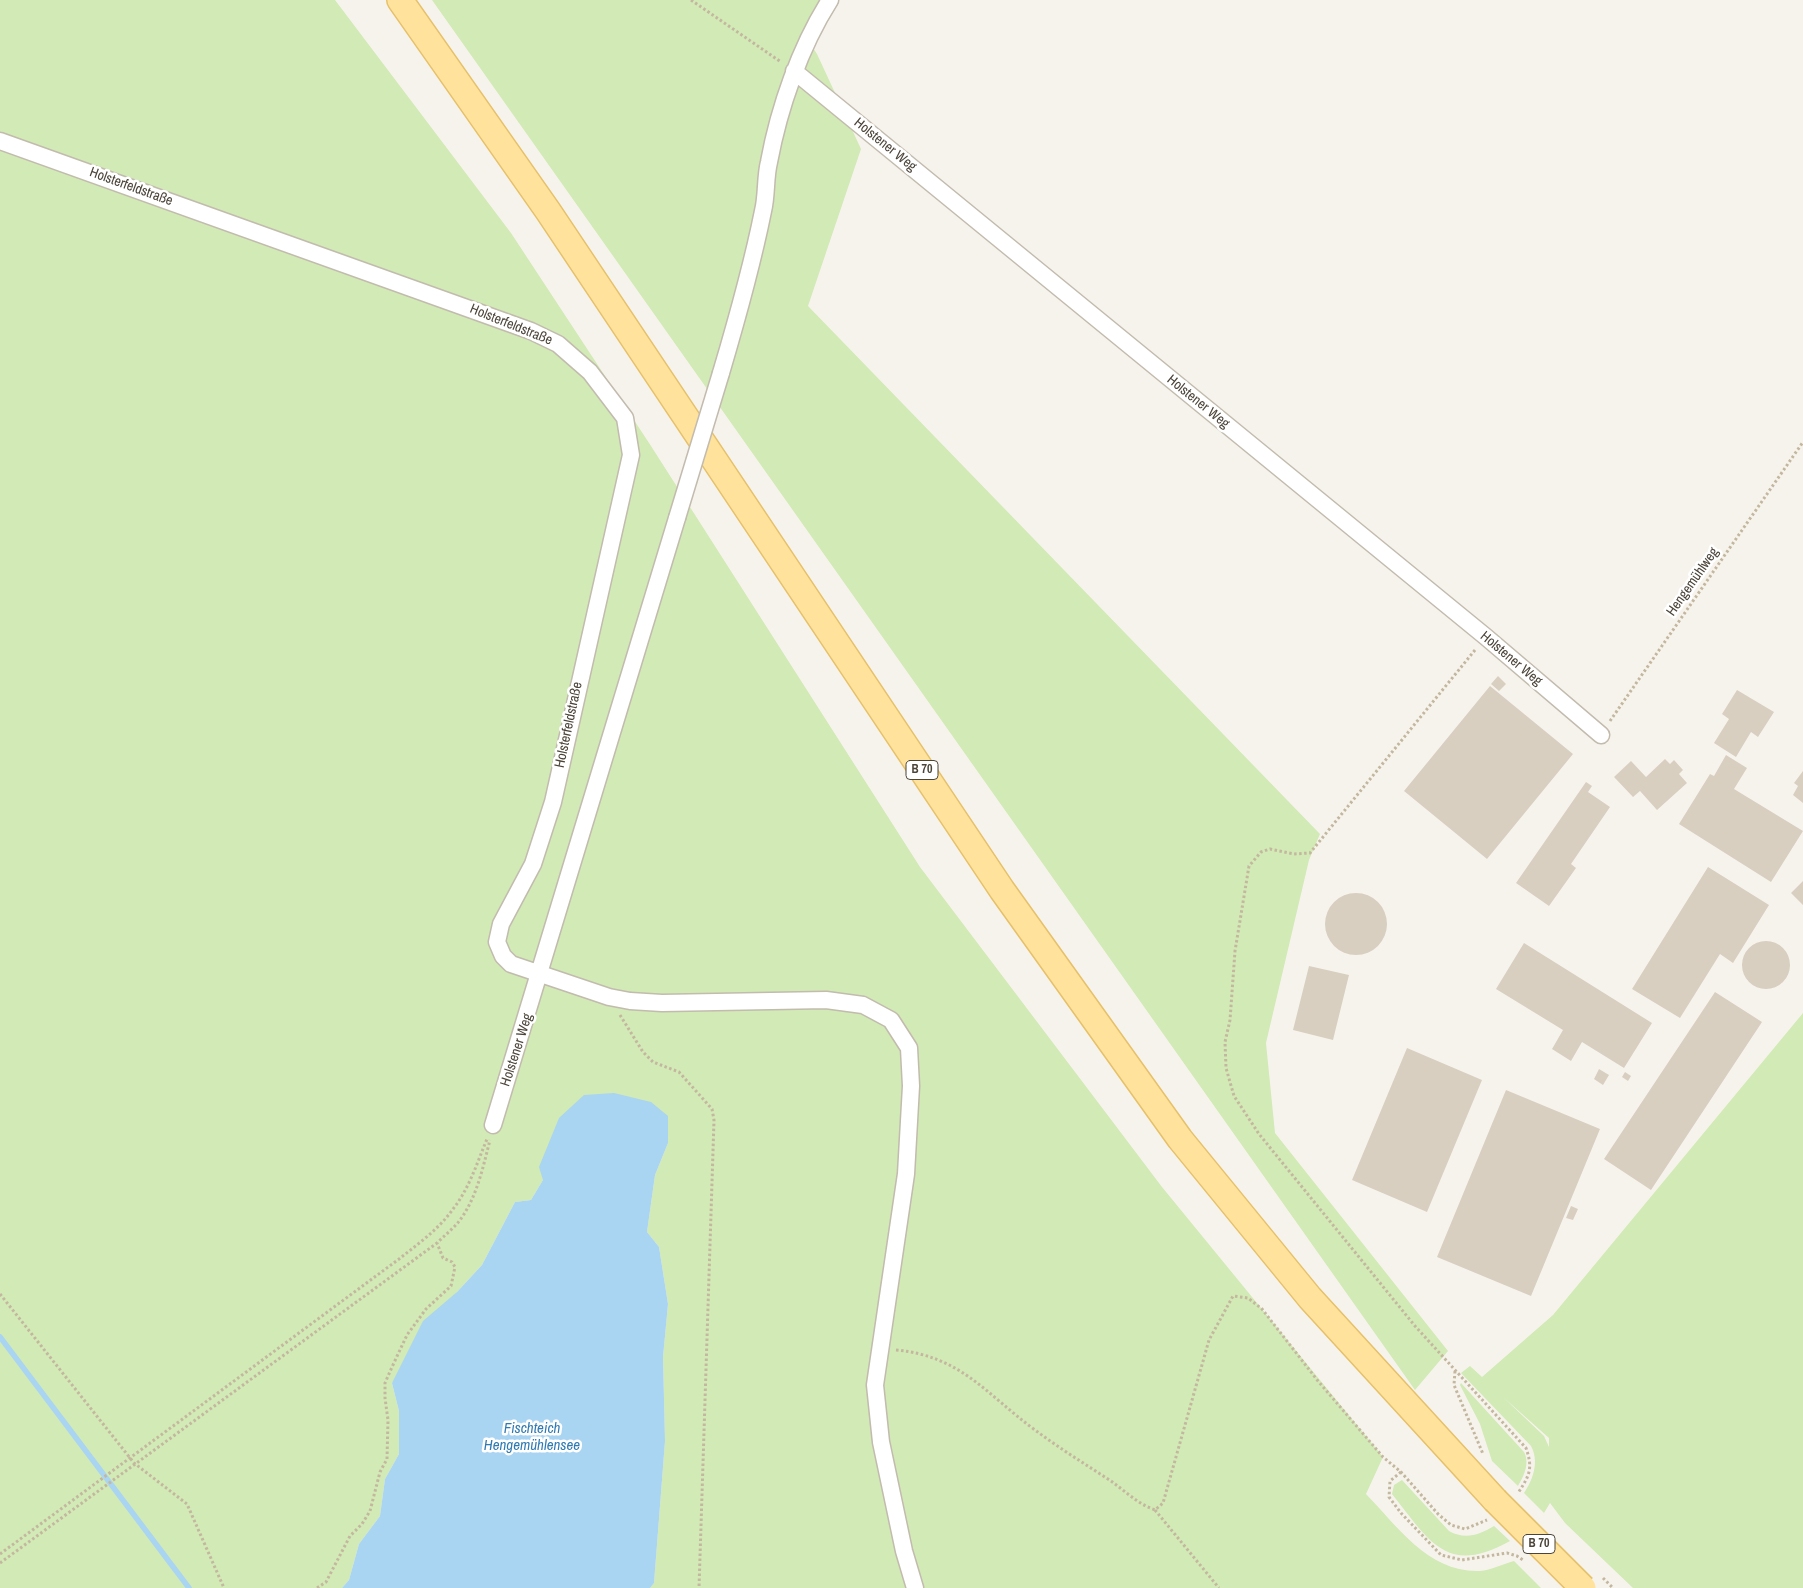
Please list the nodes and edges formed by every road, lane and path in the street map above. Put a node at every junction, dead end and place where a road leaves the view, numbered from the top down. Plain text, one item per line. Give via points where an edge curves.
1 (400, 0) edge
2 (691, 0) edge
3 (830, 0) edge
4 (794, 71) junction
5 (0, 141) edge
6 (1803, 442) edge
7 (1486, 637) junction
8 (1601, 734) joint
9 (540, 975) junction
10 (609, 997) junction
11 (493, 1125) junction
12 (438, 1242) junction
13 (0, 1294) edge
14 (880, 1348) junction
15 (1318, 1382) dead end
16 (129, 1457) junction
17 (1488, 1460) dead end
18 (134, 1464) junction
19 (1401, 1472) dead end
20 (1155, 1510) junction
21 (0, 1554) edge
22 (1525, 1562) dead end
23 (0, 1563) edge
24 (224, 1588) edge
25 (317, 1588) edge
26 (699, 1588) edge
27 (915, 1588) edge
28 (1220, 1588) edge
29 (1583, 1588) edge

1 - 29 main road, B 70, bridge via 548,212 1002,890 1180,1139 1310,1298 1495,1500
2 - 4 path
3 - 4 street
4 - 7 street, Holstener Weg
4 - 9 street, Holstener Weg, bridge via 768,162 764,209 743,301
5 - 9 street, Holsterfeldstraße via 531,331 558,344 590,372 625,418 631,455 553,802 533,864 501,924 497,942 510,964
6 - 8 path, Hengemühlweg
7 - 8 street, Holstener Weg
7 - 17 path via 1310,853 1294,854 1270,849 1261,852 1249,866 1225,1042 1226,1068 1234,1096 1259,1134 1455,1371 1454,1385
9 - 10 street, Holsterfeldstraße
9 - 11 street, Holstener Weg
10 - 14 street, Holsterfeldstraße via 662,1003 826,1000 863,1005 891,1020 909,1048 911,1086 906,1174
10 - 26 path via 642,1052 653,1062 679,1072 712,1108 714,1120
11 - 12 path via 473,1196 460,1220
11 - 16 path via 466,1190 438,1227
12 - 18 path
12 - 25 path via 442,1258 455,1267 451,1286 426,1309 407,1335 392,1367 385,1383 388,1459 380,1472 370,1512 350,1536 326,1582
13 - 16 path
14 - 20 path via 913,1351 963,1371 1034,1429 1143,1506
14 - 27 street, Holsterfeldstraße via 875,1385 881,1442
15 - 20 path via 1262,1309 1248,1298 1233,1296 1209,1340 1163,1503
16 - 18 path
16 - 21 path
18 - 23 path
18 - 24 path via 187,1504
19 - 22 path via 1390,1481 1389,1496 1441,1555 1462,1560 1507,1553
20 - 28 path

